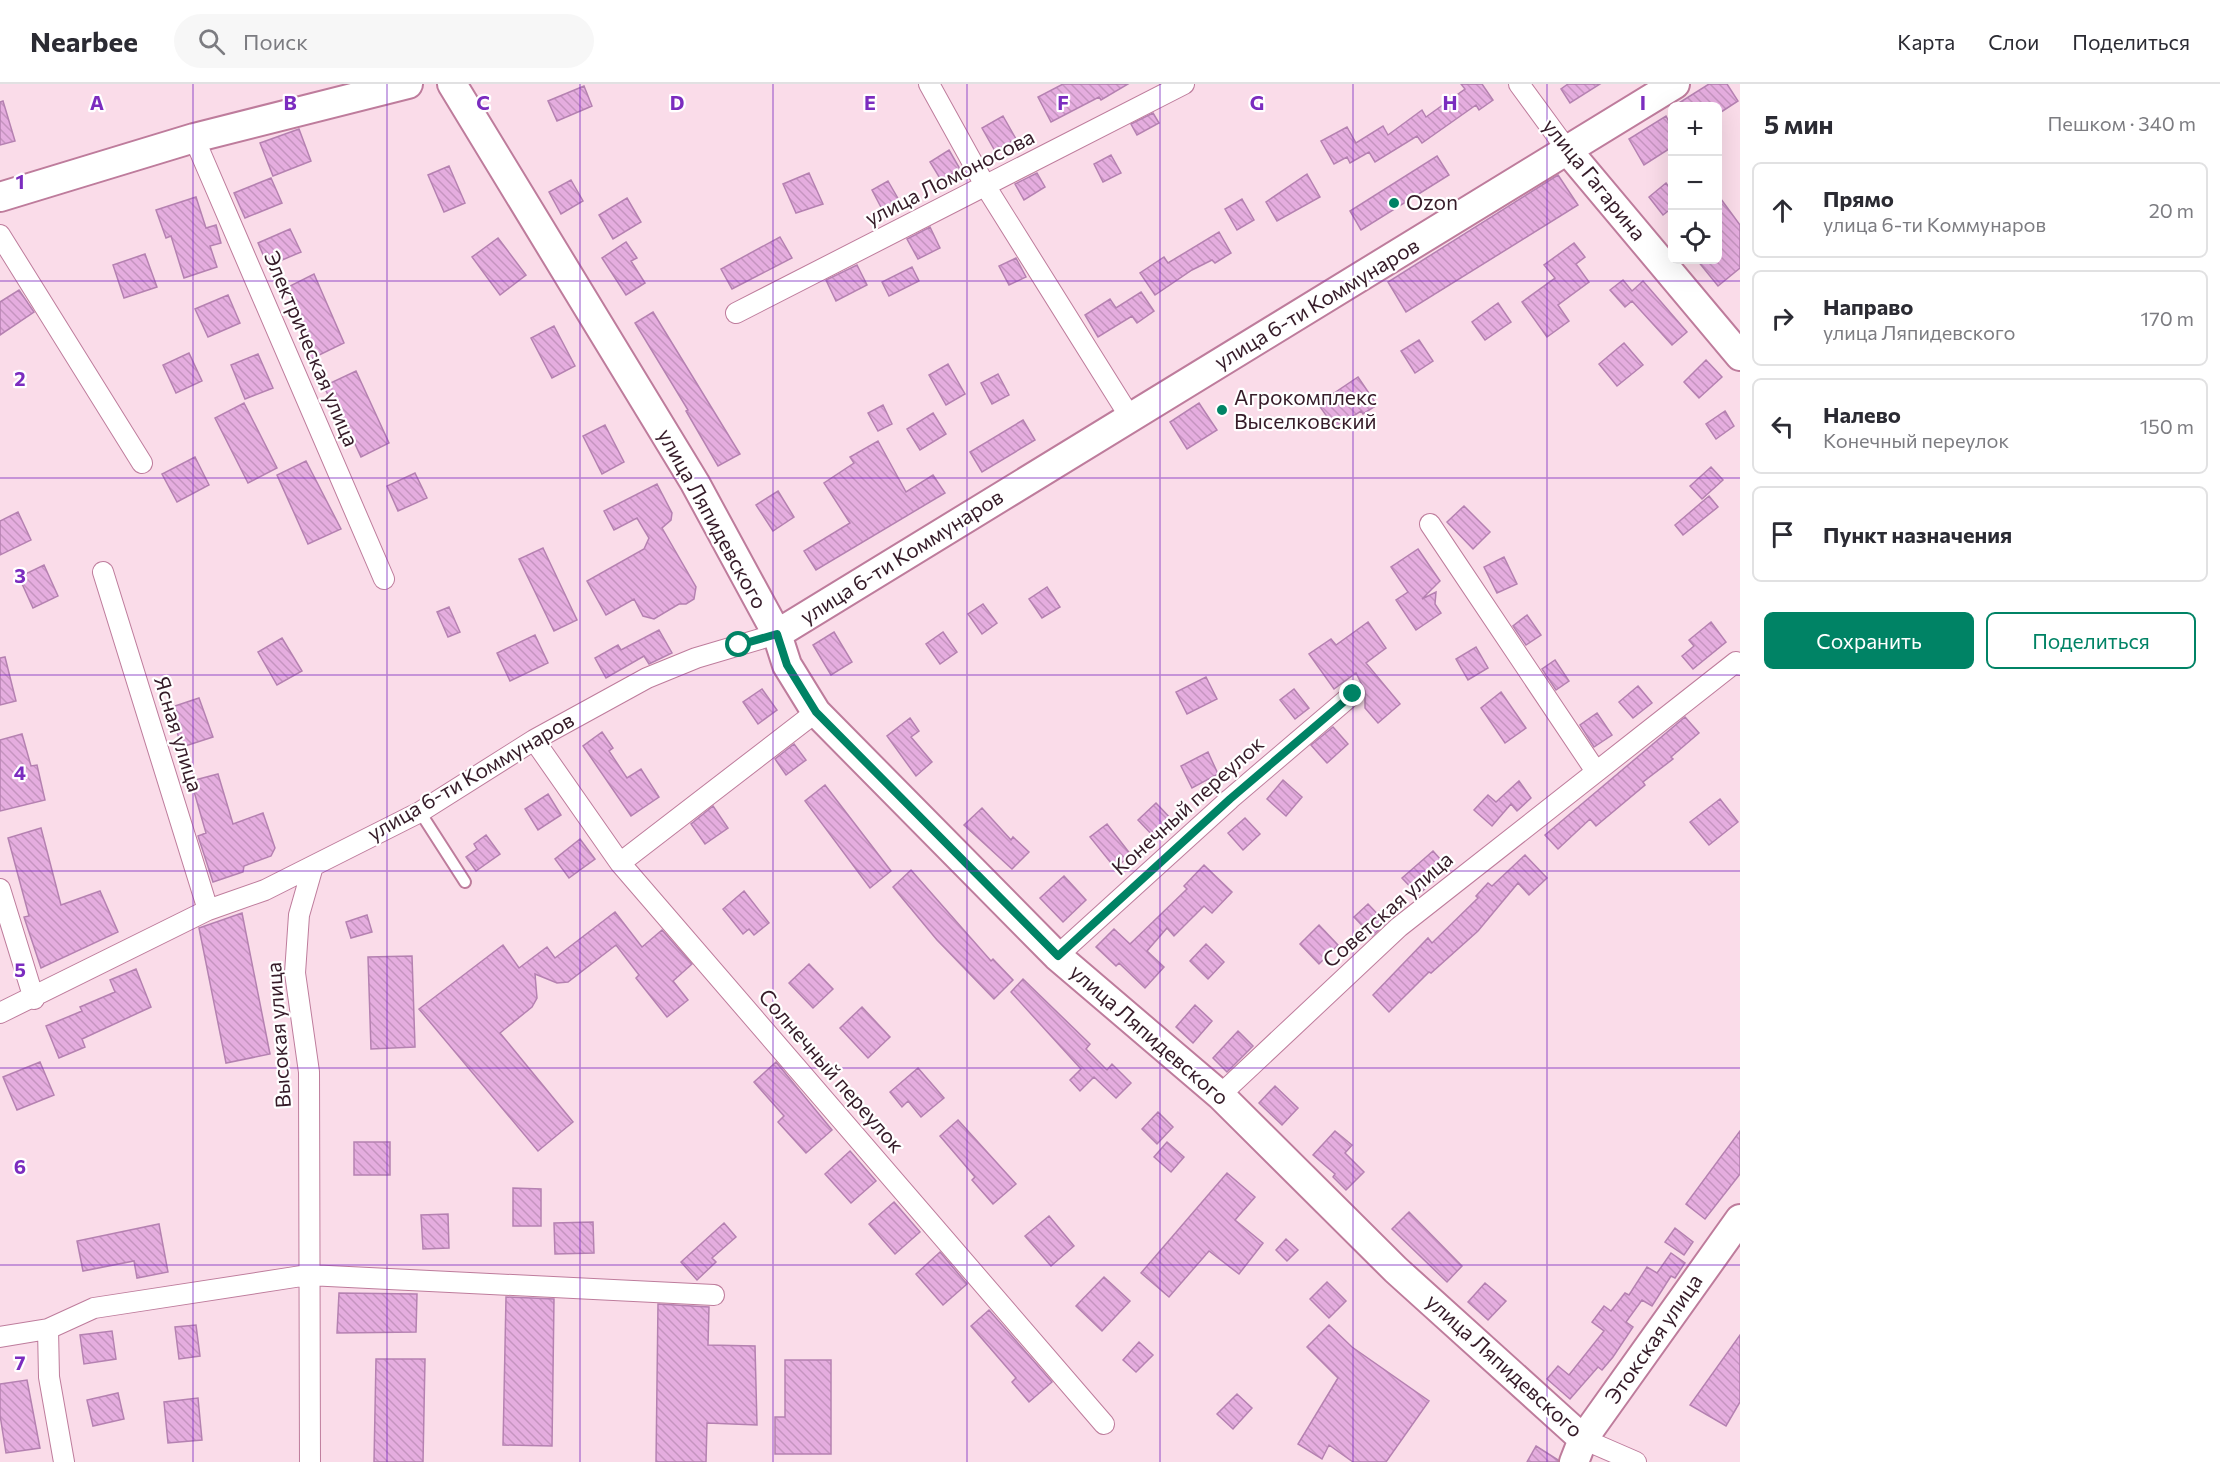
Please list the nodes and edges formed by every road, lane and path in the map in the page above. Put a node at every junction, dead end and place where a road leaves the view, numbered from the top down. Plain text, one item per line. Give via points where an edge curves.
1 (408, 84) edge
2 (452, 84) edge
3 (929, 84) edge
4 (1184, 84) edge
5 (1519, 84) edge
6 (1675, 84) edge
7 (194, 138) junction
8 (1568, 151) junction
9 (986, 187) junction
10 (0, 197) edge
11 (0, 235) edge
12 (736, 313) dead end
13 (1740, 356) edge
14 (1130, 417) junction
15 (142, 463) dead end
16 (1430, 524) dead end
17 (103, 572) dead end
18 (384, 579) dead end
19 (777, 634) junction
20 (1740, 665) edge
21 (1353, 694) dead end
22 (816, 712) junction
23 (534, 740) junction
24 (1595, 770) junction
25 (420, 812) junction
26 (620, 863) junction
27 (313, 866) junction
28 (465, 882) dead end
29 (0, 889) edge
30 (208, 910) junction
31 (1058, 956) junction
32 (34, 999) junction
33 (0, 1013) edge
34 (1220, 1095) junction
35 (1740, 1219) edge
36 (308, 1275) junction
37 (714, 1295) dead end
38 (48, 1329) junction
39 (0, 1337) edge
40 (1104, 1424) dead end
41 (1579, 1450) edge
42 (64, 1462) edge
43 (310, 1462) edge
44 (1636, 1462) edge

1 - 7 main road
2 - 19 main road, улица Ляпидевского via 695,483
3 - 9 street
4 - 9 street, улица Ломоносова
5 - 8 street, улица Гагарина
6 - 8 main road, улица 6-ти Коммунаров
7 - 10 main road
7 - 18 street, Электрическая улица
8 - 13 main road, улица Гагарина
8 - 14 main road, улица 6-ти Коммунаров
9 - 12 street, улица Ломоносова
9 - 14 street
11 - 15 street
14 - 19 main road, улица 6-ти Коммунаров
16 - 24 street
17 - 30 street, Ясная улица
19 - 22 main road, улица Ляпидевского via 787,665
19 - 23 street, улица 6-ти Коммунаров via 696,658 647,678
20 - 24 street, Советская улица via 1736,662
21 - 31 street, Конечный переулок via 1230,799
22 - 26 street
22 - 31 main road, улица Ляпидевского
23 - 25 street, улица 6-ти Коммунаров
23 - 26 street, Солнечный переулок
24 - 34 street, Советская улица via 1399,927
25 - 27 street, улица 6-ти Коммунаров
25 - 28 lane
26 - 40 street, Солнечный переулок
27 - 30 street, улица 6-ти Коммунаров via 265,890
27 - 36 street, Высокая улица via 299,915 295,973 309,1072
29 - 32 street
30 - 32 street, улица 6-ти Коммунаров
31 - 34 main road, улица Ляпидевского
32 - 33 street, улица 6-ти Коммунаров
34 - 41 main road, улица Ляпидевского
35 - 41 main road, Этокская улица
36 - 37 street
36 - 38 street via 94,1308
36 - 43 street, Высокая улица
38 - 39 street
38 - 42 street via 50,1377
41 - 44 street, улица Ляпидевского

